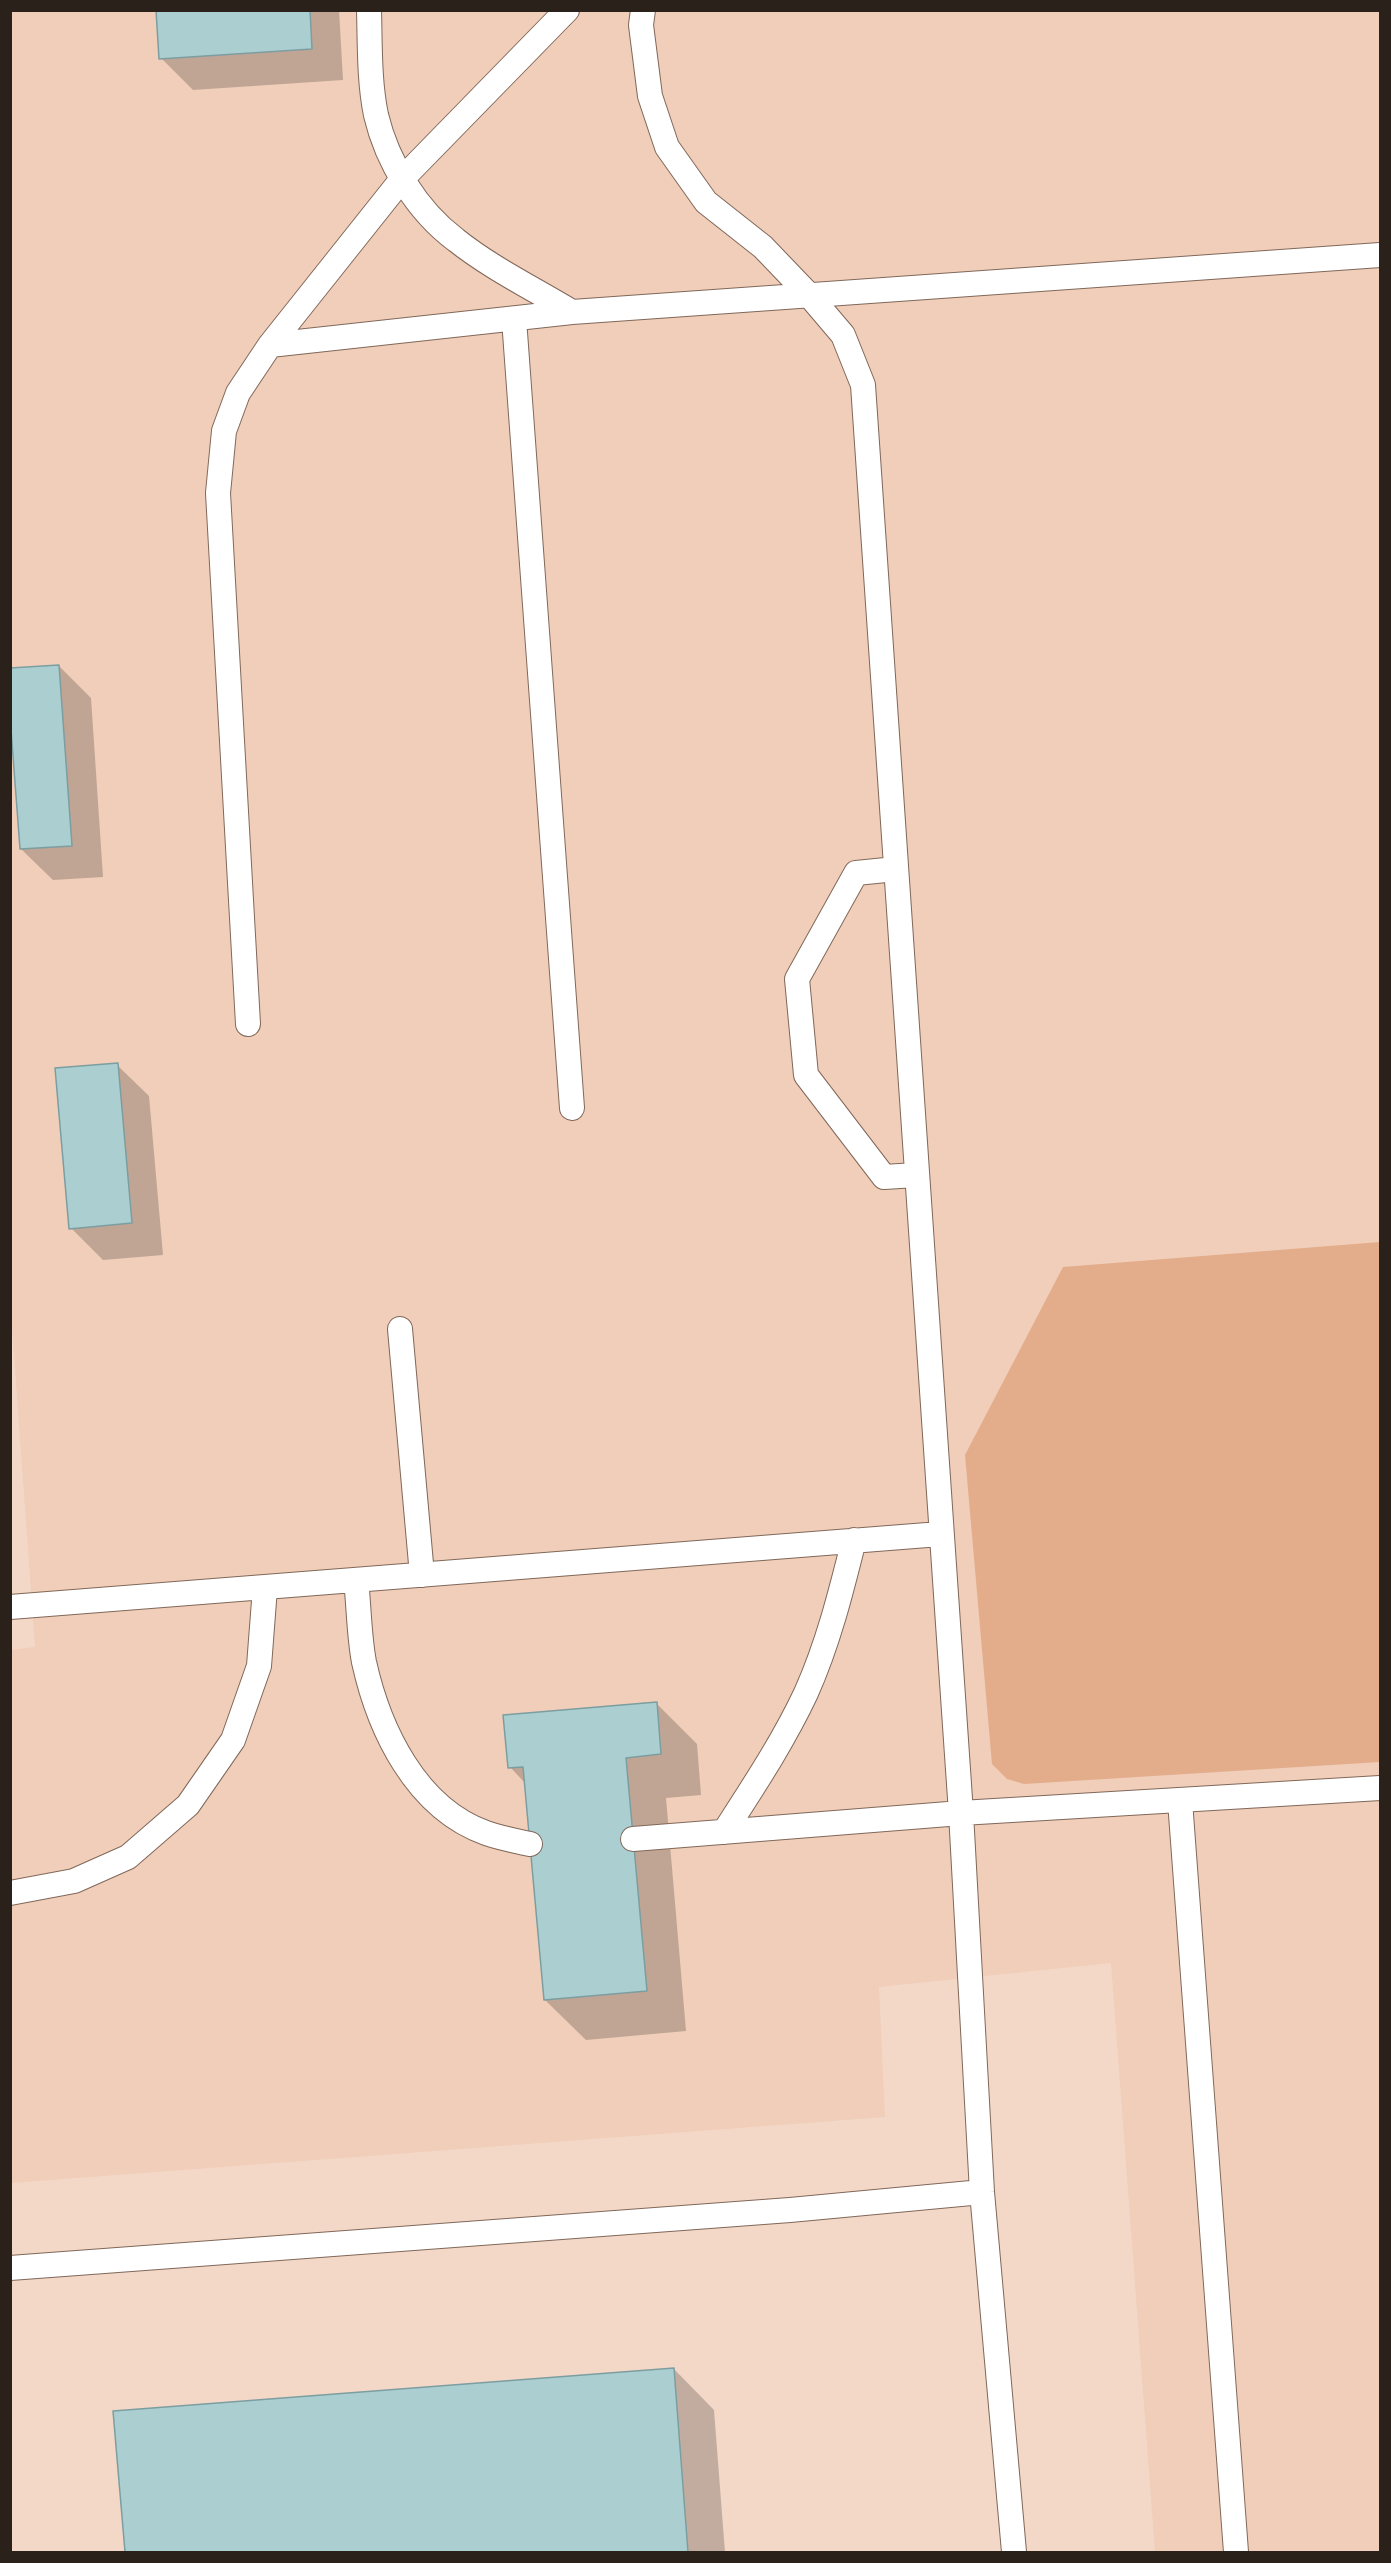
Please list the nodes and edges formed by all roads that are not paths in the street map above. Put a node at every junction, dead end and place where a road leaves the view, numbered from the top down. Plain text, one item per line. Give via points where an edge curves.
1 (369, 10) edge
2 (567, 10) edge
3 (643, 10) edge
4 (402, 179) junction
5 (1380, 255) edge
6 (809, 295) junction
7 (572, 312) junction
8 (513, 319) junction
9 (270, 345) junction
10 (896, 869) junction
11 (248, 1024) dead end
12 (572, 1108) dead end
13 (916, 1175) junction
14 (400, 1329) dead end
15 (940, 1534) junction
16 (854, 1540) junction
17 (422, 1575) junction
18 (356, 1580) junction
19 (265, 1587) junction
20 (10, 1607) edge
21 (1380, 1788) edge
22 (1180, 1801) junction
23 (961, 1813) junction
24 (724, 1832) junction
25 (633, 1839) dead end
26 (530, 1844) dead end
27 (10, 1893) edge
28 (982, 2192) junction
29 (10, 2268) edge
30 (1014, 2553) edge
31 (1236, 2553) edge

1 - 4 lane via 370,71 376,115
2 - 4 lane
3 - 6 lane via 650,96 667,147 706,202 763,248
4 - 7 lane via 431,218 455,240
4 - 9 lane
5 - 6 lane
6 - 7 lane
6 - 10 lane via 843,335 863,385
7 - 8 lane
8 - 9 lane
8 - 12 lane
9 - 11 lane via 238,393 224,431 218,493
10 - 13 lane
10 - 13 lane via 856,873 797,979 806,1075 884,1177
13 - 15 lane
14 - 17 lane
15 - 16 lane
15 - 23 lane
16 - 17 lane
16 - 24 lane via 834,1618 806,1693 768,1764
17 - 18 lane
18 - 19 lane
18 - 26 lane via 364,1661 378,1710 419,1787 454,1817 485,1833
19 - 20 lane
19 - 27 lane via 259,1666 237,1730 188,1805 128,1857 74,1881
21 - 22 lane
22 - 23 lane
22 - 31 lane
23 - 24 lane
23 - 28 lane
24 - 25 lane
28 - 29 lane
28 - 30 lane

